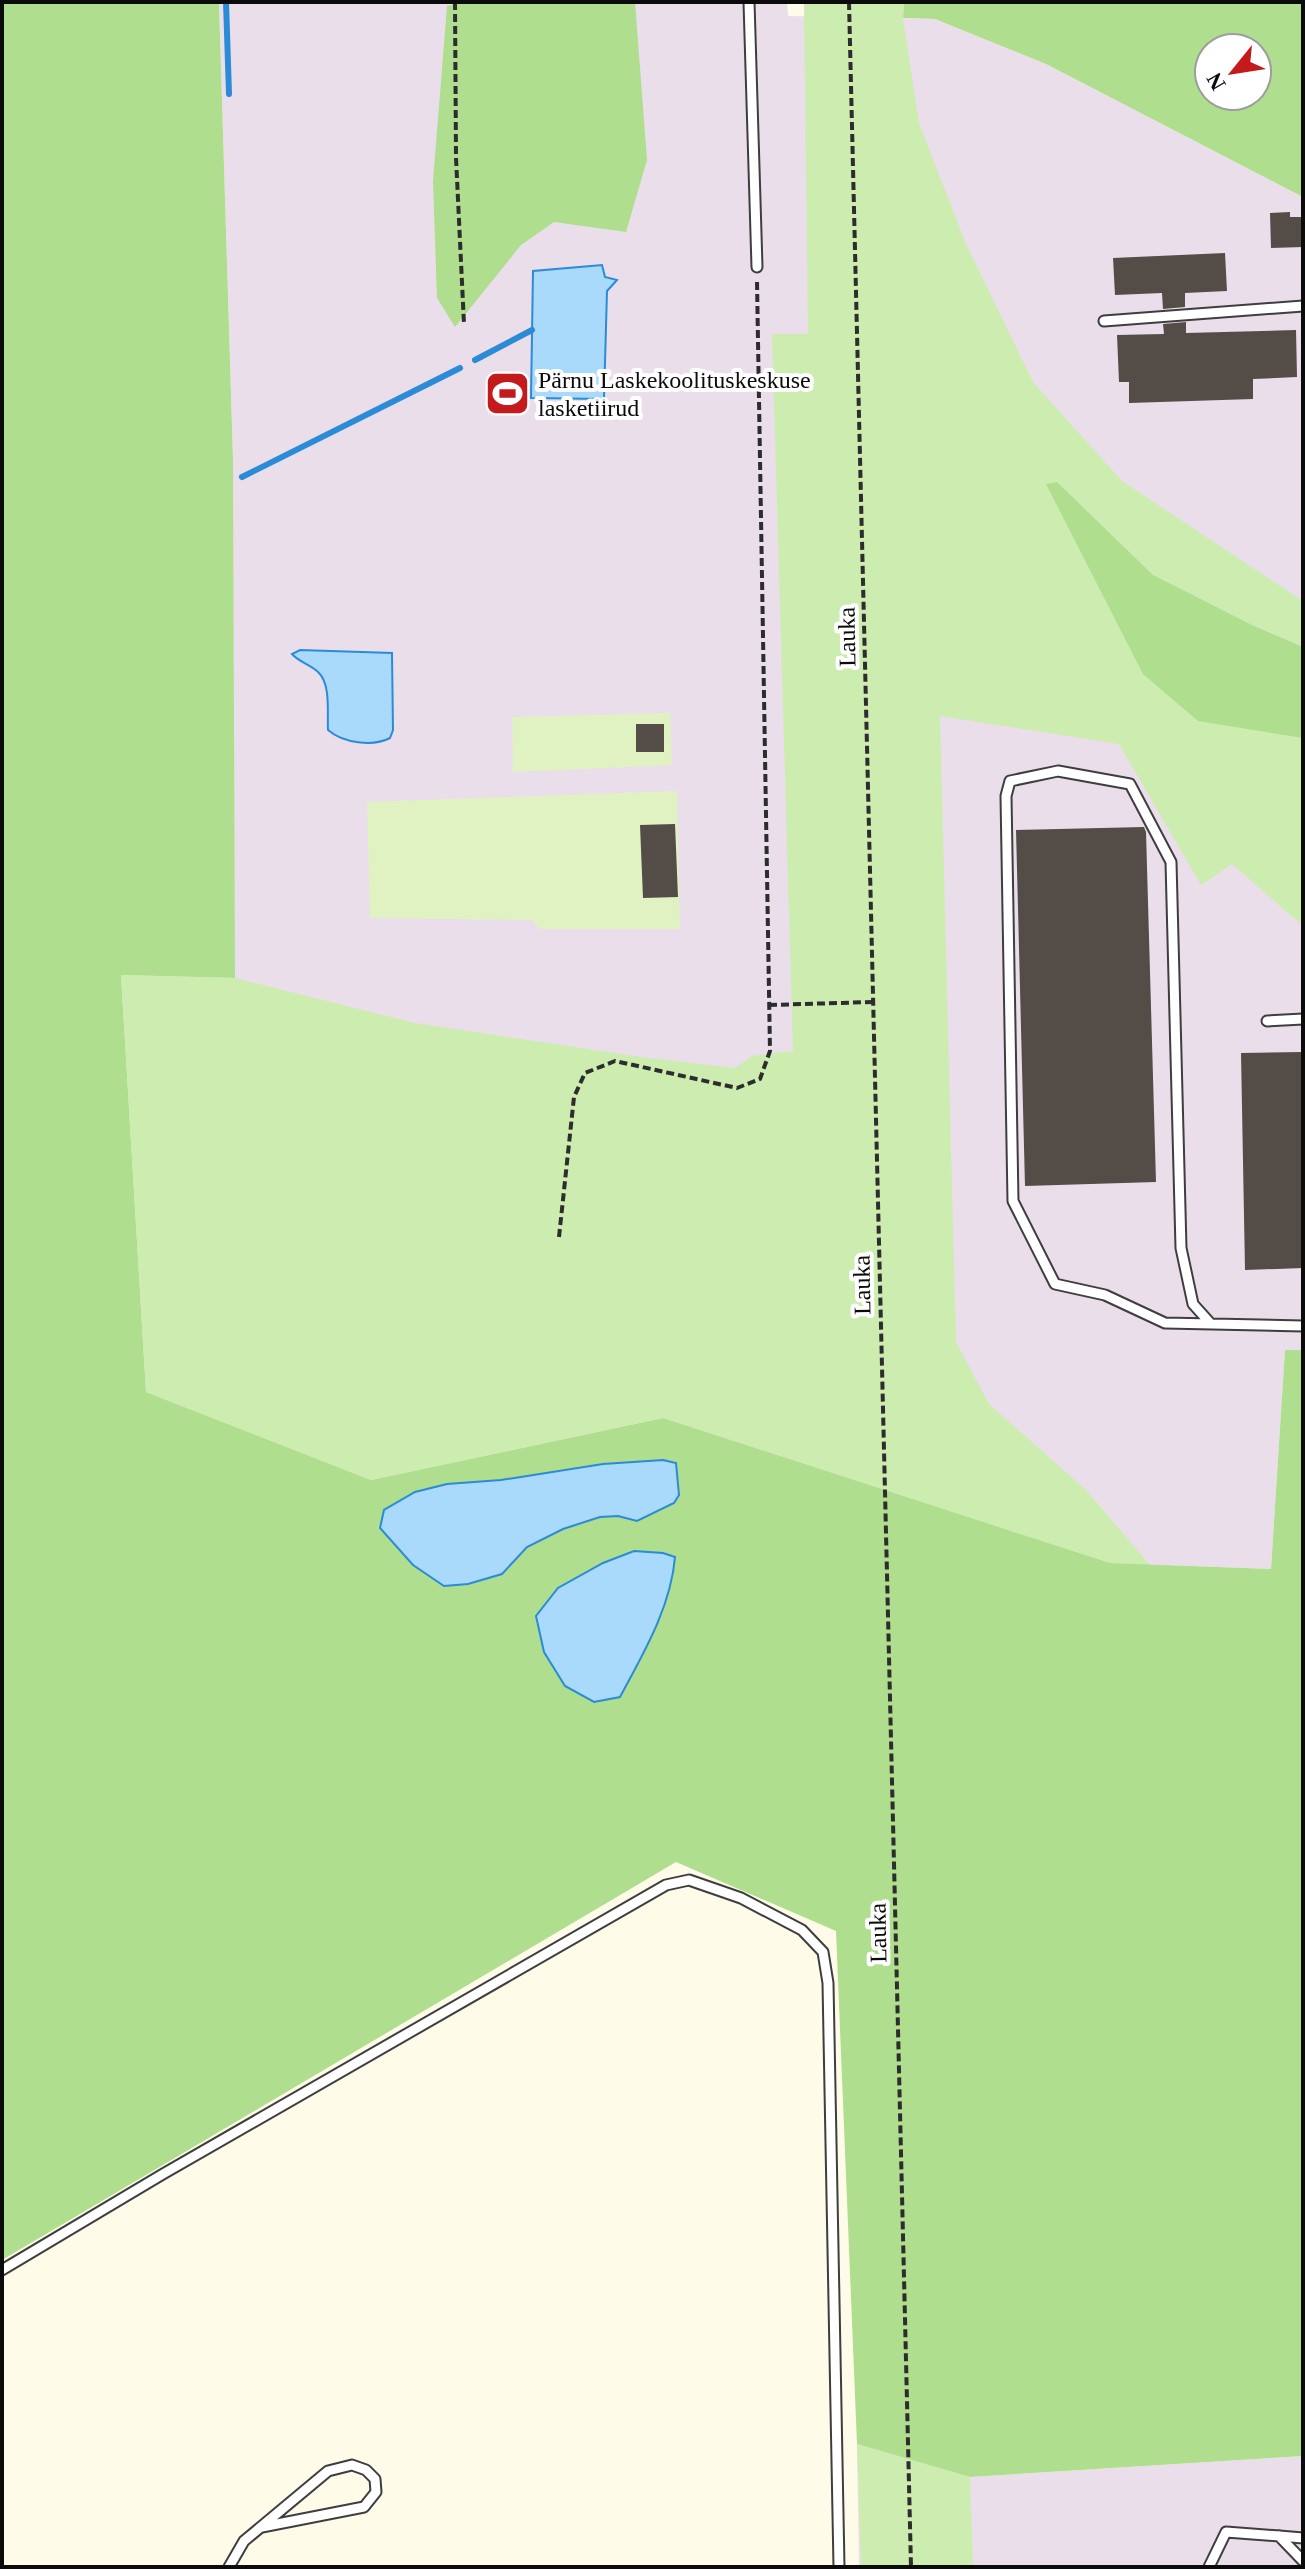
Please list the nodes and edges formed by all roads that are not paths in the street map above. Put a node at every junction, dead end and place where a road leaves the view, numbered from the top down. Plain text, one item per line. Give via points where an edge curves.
1 (749, 2) edge
2 (757, 267) road end
3 (1303, 306) edge
4 (1104, 321) dead end
5 (1303, 1019) edge
6 (1267, 1021) dead end
7 (1211, 1324) junction
8 (1303, 1326) edge
9 (2, 2270) edge
10 (262, 2527) junction
11 (1279, 2536) junction
12 (1303, 2538) edge
13 (1303, 2561) edge
14 (229, 2567) edge
15 (839, 2567) edge
16 (1209, 2567) edge

1 - 2 lane
3 - 4 lane
5 - 6 lane
7 - 7 lane via 1165,1323 1105,1295 1055,1284 1013,1201 1006,796 1010,781 1058,771 1130,784 1171,862 1181,1248 1193,1304
7 - 8 lane
9 - 15 lane via 666,1885 689,1880 741,1898 802,1930 823,1952 828,1983
10 - 10 lane via 328,2471 352,2465 375,2479 376,2492 364,2507
10 - 14 lane via 244,2541
11 - 12 lane
11 - 13 lane
11 - 16 lane via 1226,2532

